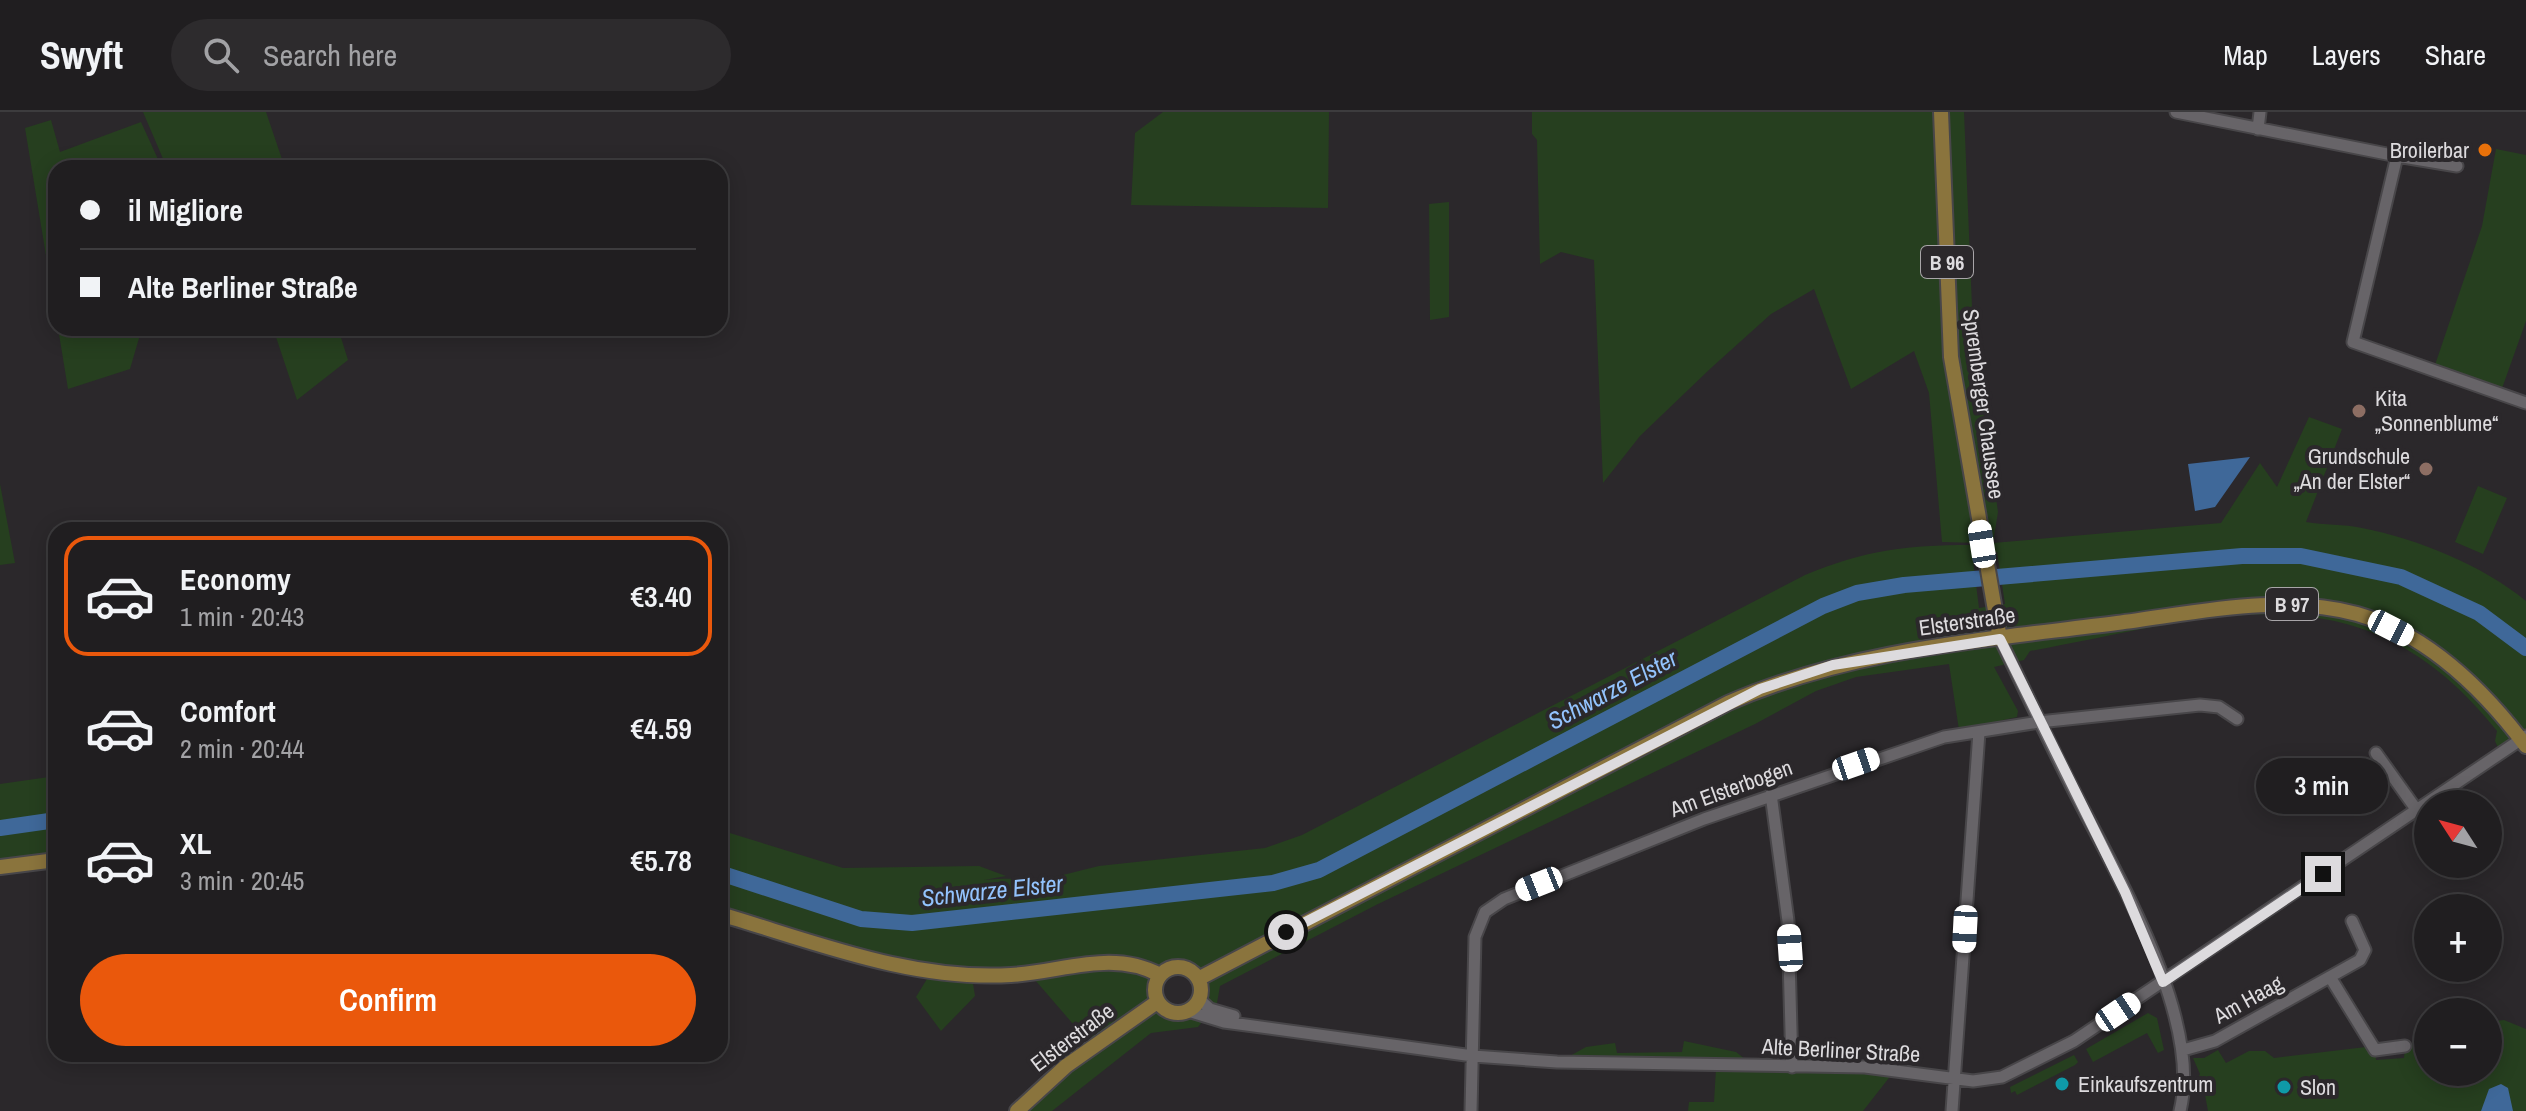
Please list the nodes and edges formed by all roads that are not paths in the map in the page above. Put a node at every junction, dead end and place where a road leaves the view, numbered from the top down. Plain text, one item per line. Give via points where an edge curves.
1 (1941, 112) edge
2 (2176, 112) edge
3 (2260, 112) edge
4 (2258, 129) junction
5 (2397, 156) junction
6 (2457, 166) dead end
7 (2526, 403) edge
8 (2000, 639) junction
9 (2237, 719) dead end
10 (2039, 722) junction
11 (1979, 732) junction
12 (2524, 741) edge
13 (2376, 753) dead end
14 (2446, 790) edge
15 (1771, 794) junction
16 (2414, 806) edge
17 (2414, 810) edge
18 (48, 861) edge
19 (0, 867) edge
20 (728, 916) edge
21 (2352, 921) dead end
22 (1160, 975) junction
23 (2330, 977) junction
24 (1198, 979) junction
25 (2163, 982) junction
26 (1199, 999) junction
27 (1157, 1002) junction
28 (1188, 1011) junction
29 (1253, 1023) junction
30 (2405, 1046) dead end
31 (2183, 1050) junction
32 (1473, 1056) junction
33 (1792, 1067) junction
34 (1954, 1078) junction
35 (1017, 1111) edge
36 (1471, 1111) edge
37 (1952, 1111) edge
38 (2180, 1111) edge

1 - 8 main road, Spremberger Chaussee / B 96 via 1951,357
2 - 4 street
3 - 4 street
4 - 5 street
5 - 6 street
5 - 7 street via 2353,342
8 - 10 street
8 - 12 main road, Elsterstraße / B 97 via 2253,605 2342,611 2427,647
8 - 24 main road, Elsterstraße via 1833,665 1760,689
9 - 10 street, Am Elsterbogen via 2219,707 2200,705
10 - 11 street, Am Elsterbogen
10 - 25 street via 2125,892
11 - 15 street, Am Elsterbogen via 1896,751
11 - 34 street
12 - 14 street, Alte Berliner Straße
13 - 16 street
15 - 32 street, Am Elsterbogen via 1491,906 1475,937
15 - 33 street via 1788,921
17 - 25 street, Alte Berliner Straße
18 - 19 main road
20 - 22 main road via 931,973 1016,975 1110,961
21 - 23 street, Am Haag via 2364,955
22 - 24 main road via 1178,967
22 - 27 main road via 1154,988
23 - 30 street via 2375,1050
23 - 31 street, Am Haag via 2215,1041
24 - 26 main road
25 - 31 street
25 - 34 street, Alte Berliner Straße via 2074,1041 2020,1069 1988,1080
26 - 28 main road
26 - 29 street, Alte Berliner Straße via 1216,1012
27 - 28 main road via 1167,1011
27 - 35 main road, Elsterstraße via 1066,1066
28 - 29 street, Alte Berliner Straße
29 - 32 street, Alte Berliner Straße
31 - 38 street
32 - 33 street, Alte Berliner Straße
32 - 36 street, Am Elsterbogen
33 - 34 street, Alte Berliner Straße via 1901,1069
34 - 37 street

